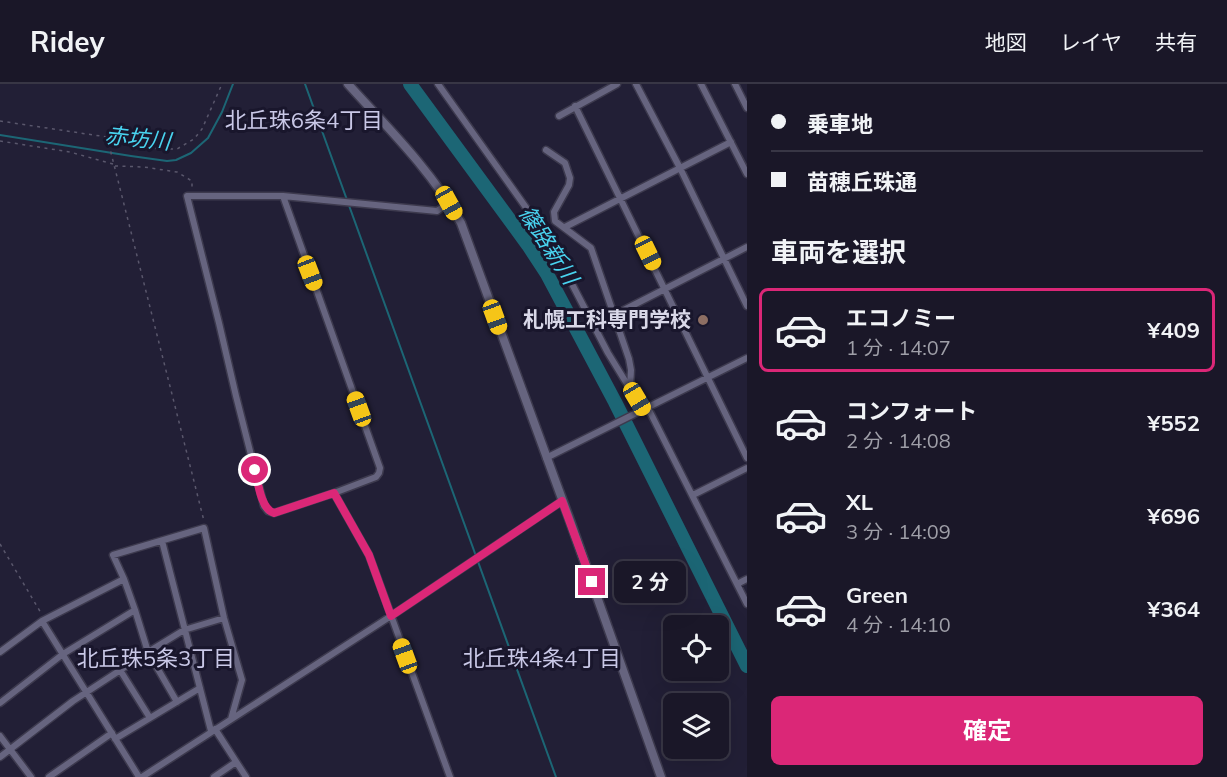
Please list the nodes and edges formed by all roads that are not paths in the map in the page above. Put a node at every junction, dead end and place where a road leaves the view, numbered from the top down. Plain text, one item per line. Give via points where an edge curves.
1 (348, 84) edge
2 (438, 84) edge
3 (617, 84) edge
4 (636, 84) edge
5 (701, 84) edge
6 (735, 84) edge
7 (575, 106) junction
8 (747, 108) edge
9 (559, 116) dead end
10 (731, 142) junction
11 (546, 150) dead end
12 (680, 168) junction
13 (747, 174) edge
14 (283, 196) junction
15 (621, 198) junction
16 (449, 203) junction
17 (565, 227) junction
18 (747, 247) edge
19 (724, 259) junction
20 (666, 290) junction
21 (747, 306) edge
22 (614, 315) junction
23 (747, 358) edge
24 (709, 377) junction
25 (630, 389) junction
26 (643, 410) junction
27 (546, 458) junction
28 (747, 458) edge
29 (747, 468) edge
30 (334, 493) junction
31 (693, 495) junction
32 (562, 501) junction
33 (162, 541) junction
34 (124, 579) junction
35 (747, 579) edge
36 (737, 584) junction
37 (747, 604) edge
38 (135, 610) junction
39 (391, 616) junction
40 (224, 618) junction
41 (44, 620) junction
42 (184, 630) junction
43 (0, 652) edge
44 (148, 652) junction
45 (63, 654) junction
46 (120, 670) junction
47 (200, 688) junction
48 (87, 692) junction
49 (177, 702) junction
50 (0, 704) edge
51 (150, 718) junction
52 (231, 720) junction
53 (213, 730) junction
54 (0, 736) edge
55 (113, 736) junction
56 (10, 749) junction
57 (0, 757) edge
58 (236, 762) junction
59 (31, 777) edge
60 (49, 777) edge
61 (140, 777) edge
62 (214, 777) edge
63 (246, 777) edge
64 (450, 777) edge
65 (661, 777) edge

1 - 16 street via 425,169
2 - 25 street via 537,224
3 - 7 street
4 - 12 street
5 - 10 street
6 - 8 street
7 - 9 street
7 - 15 street
10 - 12 street
10 - 13 street
11 - 17 street via 565,163 570,178 554,212 555,221
12 - 15 street
12 - 19 street
14 - 16 street via 437,211
14 - 30 street via 380,468 376,477
14 - 30 street via 187,196 264,506 274,513
15 - 17 street
15 - 20 street
16 - 27 street via 461,223
17 - 22 street via 591,248
18 - 19 street
19 - 20 street
19 - 21 street
20 - 22 street
20 - 24 street
22 - 25 street via 629,358
23 - 24 street
24 - 26 street
24 - 28 street
25 - 26 street
26 - 27 street
26 - 31 street
27 - 32 street
29 - 31 street
30 - 39 street via 369,555
31 - 36 street
32 - 39 street
32 - 65 street
33 - 34 street via 113,555
33 - 40 street via 204,528
33 - 42 street
34 - 38 street
34 - 41 street
35 - 36 street
36 - 37 street
38 - 44 street
38 - 45 street
39 - 52 street
39 - 64 street
40 - 42 street
40 - 52 street via 242,680
41 - 43 street
41 - 45 street
42 - 44 street
42 - 47 street
44 - 46 street
44 - 49 street
45 - 48 street
45 - 50 street
46 - 48 street
46 - 51 street
47 - 49 street
47 - 53 street
48 - 55 street
48 - 56 street
49 - 51 street
51 - 55 street
52 - 53 street
53 - 58 street
53 - 61 street
54 - 56 street
55 - 60 street
55 - 61 street
56 - 57 street
56 - 59 street
58 - 62 street
58 - 63 street

